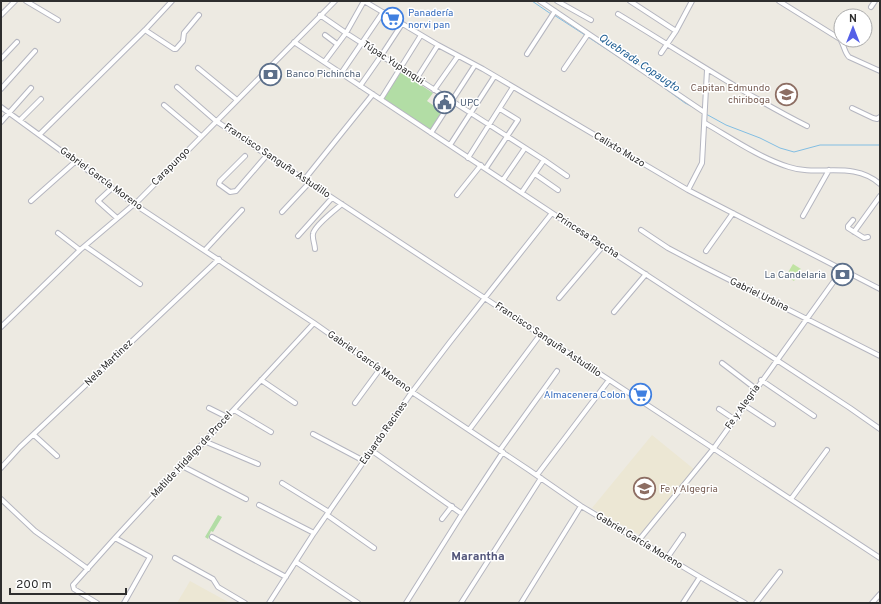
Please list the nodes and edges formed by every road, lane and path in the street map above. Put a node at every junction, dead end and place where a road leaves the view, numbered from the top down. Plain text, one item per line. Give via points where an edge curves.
1 (15, 1) edge
2 (26, 1) edge
3 (172, 1) edge
4 (335, 1) edge
5 (364, 1) edge
6 (557, 1) edge
7 (630, 1) edge
8 (692, 1) edge
9 (779, 1) edge
10 (790, 1) edge
11 (875, 1) edge
12 (543, 2) edge
13 (787, 5) junction
14 (871, 7) dead end
15 (555, 11) junction
16 (383, 12) junction
17 (1, 14) edge
18 (618, 14) dead end
19 (199, 15) dead end
20 (320, 15) junction
21 (58, 20) dead end
22 (591, 20) dead end
23 (402, 24) junction
24 (145, 30) junction
25 (676, 31) junction
26 (346, 33) junction
27 (588, 34) junction
28 (326, 35) dead end
29 (421, 35) junction
30 (17, 42) dead end
31 (294, 42) junction
32 (337, 44) junction
33 (362, 44) junction
34 (668, 44) junction
35 (438, 45) junction
36 (35, 51) dead end
37 (661, 53) dead end
38 (527, 54) dead end
39 (381, 56) junction
40 (458, 56) junction
41 (1, 59) edge
42 (325, 61) junction
43 (476, 65) junction
44 (198, 68) dead end
45 (401, 68) junction
46 (564, 69) dead end
47 (707, 70) junction
48 (880, 71) edge
49 (342, 72) junction
50 (494, 77) junction
51 (417, 78) junction
52 (360, 86) junction
53 (177, 87) dead end
54 (513, 87) junction
55 (31, 88) dead end
56 (1, 89) edge
57 (434, 90) junction
58 (373, 94) junction
59 (41, 99) dead end
60 (381, 99) junction
61 (236, 100) junction
62 (452, 101) junction
63 (164, 105) dead end
64 (1, 107) edge
65 (852, 108) dead end
66 (500, 109) junction
67 (704, 112) junction
68 (10, 113) junction
69 (470, 113) junction
70 (880, 117) edge
71 (20, 120) junction
72 (216, 121) junction
73 (1, 122) edge
74 (705, 123) junction
75 (489, 125) junction
76 (807, 126) dead end
77 (431, 133) junction
78 (40, 134) junction
79 (201, 136) junction
80 (507, 136) junction
81 (450, 145) junction
82 (525, 148) junction
83 (267, 155) junction
84 (246, 156) dead end
85 (468, 158) junction
86 (76, 160) junction
87 (544, 160) junction
88 (481, 166) junction
89 (486, 168) junction
90 (829, 170) junction
91 (535, 174) junction
92 (567, 176) dead end
93 (304, 180) junction
94 (504, 180) junction
95 (309, 183) junction
96 (880, 184) edge
97 (112, 188) junction
98 (558, 190) dead end
99 (688, 190) junction
100 (522, 192) junction
101 (457, 196) dead end
102 (880, 196) edge
103 (332, 198) junction
104 (30, 201) dead end
105 (134, 204) junction
106 (342, 204) junction
107 (242, 210) dead end
108 (282, 212) dead end
109 (552, 213) junction
110 (733, 213) junction
111 (803, 216) dead end
112 (117, 218) junction
113 (853, 220) dead end
114 (641, 230) dead end
115 (854, 232) junction
116 (58, 233) dead end
117 (298, 236) dead end
118 (868, 237) dead end
119 (85, 246) junction
120 (603, 246) junction
121 (80, 250) junction
122 (205, 250) junction
123 (315, 250) dead end
124 (706, 251) dead end
125 (219, 259) junction
126 (842, 270) junction
127 (646, 274) junction
128 (140, 284) dead end
129 (880, 289) edge
130 (486, 298) junction
131 (559, 298) dead end
132 (614, 312) dead end
133 (807, 319) junction
134 (314, 323) junction
135 (1, 327) edge
136 (540, 335) junction
137 (880, 356) edge
138 (776, 359) junction
139 (722, 363) dead end
140 (380, 369) junction
141 (557, 371) dead end
142 (262, 380) junction
143 (609, 380) junction
144 (761, 380) junction
145 (756, 389) junction
146 (412, 392) junction
147 (295, 403) dead end
148 (355, 403) dead end
149 (744, 405) junction
150 (209, 408) dead end
151 (719, 408) dead end
152 (234, 410) junction
153 (814, 416) dead end
154 (227, 417) junction
155 (734, 419) junction
156 (773, 424) dead end
157 (880, 429) edge
158 (469, 430) junction
159 (271, 432) dead end
160 (313, 434) dead end
161 (34, 435) junction
162 (204, 442) junction
163 (714, 448) junction
164 (372, 450) junction
165 (827, 450) dead end
166 (501, 451) junction
167 (58, 456) dead end
168 (364, 461) junction
169 (258, 464) dead end
170 (182, 466) junction
171 (1, 468) edge
172 (539, 477) junction
173 (282, 483) dead end
174 (1, 499) edge
175 (246, 499) dead end
176 (790, 499) junction
177 (260, 505) dead end
178 (452, 506) junction
179 (581, 506) junction
180 (328, 513) junction
181 (462, 514) junction
182 (442, 519) dead end
183 (314, 533) junction
184 (683, 535) dead end
185 (212, 537) dead end
186 (115, 538) junction
187 (638, 540) junction
188 (374, 548) dead end
189 (176, 558) dead end
190 (667, 558) junction
191 (880, 558) edge
192 (296, 562) junction
193 (88, 569) junction
194 (780, 572) dead end
195 (286, 577) junction
196 (700, 577) junction
197 (880, 594) edge
198 (98, 603) edge
199 (124, 603) edge
200 (245, 603) edge
201 (269, 603) edge
202 (358, 603) edge
203 (406, 603) edge
204 (461, 603) edge
205 (521, 603) edge
206 (683, 603) edge
207 (746, 603) edge
208 (756, 603) edge
209 (872, 603) edge

1 - 17 street
2 - 21 street
3 - 24 street
4 - 20 street, Carapungo
5 - 16 street, Calixto Muzo
5 - 26 street
6 - 22 street
7 - 25 street
8 - 25 street
9 - 13 street
10 - 13 street
11 - 14 street
12 - 15 street
13 - 48 street via 840,39 846,54
15 - 27 street
15 - 38 street
16 - 23 street, Calixto Muzo
16 - 33 street
18 - 34 street
19 - 24 street via 184,33 183,41 176,49
20 - 26 street, Túpac Yupanqui
20 - 31 street, Carapungo
23 - 29 street, Calixto Muzo
23 - 39 street
24 - 78 street
25 - 34 street
26 - 32 street
26 - 33 street, Túpac Yupanqui
27 - 46 street
27 - 67 street
28 - 32 street
29 - 35 street, Calixto Muzo
29 - 45 street
30 - 41 street
31 - 42 street, Princesa Paccha
31 - 61 street, Carapungo
32 - 42 street
33 - 39 street, Túpac Yupanqui
33 - 49 street
34 - 37 street
34 - 47 street
35 - 40 street, Calixto Muzo
35 - 51 street
36 - 56 street
39 - 45 street, Túpac Yupanqui
39 - 52 street
40 - 43 street, Calixto Muzo
40 - 57 street
42 - 49 street, Princesa Paccha
43 - 50 street, Calixto Muzo
43 - 62 street
44 - 61 street
45 - 51 street, Túpac Yupanqui
45 - 60 street
47 - 67 street
47 - 76 street
49 - 52 street, Princesa Paccha
50 - 54 street, Calixto Muzo
50 - 69 street
51 - 57 street, Túpac Yupanqui
52 - 58 street, Princesa Paccha
53 - 72 street, Francisco Sanguña Astudillo
54 - 66 street
54 - 99 street, Calixto Muzo
55 - 68 street
57 - 62 street, Túpac Yupanqui
58 - 60 street, Princesa Paccha
58 - 93 street
59 - 71 street
60 - 77 street, Princesa Paccha
61 - 72 street, Carapungo
62 - 69 street, Túpac Yupanqui
62 - 77 street
63 - 79 street
64 - 68 street, Gabriel García Moreno
65 - 70 street via 873,118
66 - 75 street
66 - 80 street via 518,120
67 - 74 street
68 - 71 street, Gabriel García Moreno
68 - 73 street
69 - 75 street, Túpac Yupanqui
69 - 81 street
71 - 78 street, Gabriel García Moreno
72 - 79 street, Carapungo
72 - 83 street, Francisco Sanguña Astudillo
74 - 90 street via 770,160 788,167
74 - 99 street via 702,164
75 - 80 street, Túpac Yupanqui
75 - 85 street
77 - 81 street, Princesa Paccha
78 - 86 street, Gabriel García Moreno
79 - 105 street, Carapungo
80 - 82 street, Túpac Yupanqui
80 - 89 street
81 - 85 street, Princesa Paccha
82 - 87 street, Túpac Yupanqui
82 - 94 street
83 - 84 street via 236,191 230,192 219,184 220,181
83 - 93 street, Francisco Sanguña Astudillo
85 - 88 street, Princesa Paccha
86 - 97 street, Gabriel García Moreno
86 - 104 street
87 - 91 street
87 - 92 street, Túpac Yupanqui
88 - 89 street, Princesa Paccha
88 - 101 street
89 - 94 street, Princesa Paccha
90 - 96 street via 853,172 876,180
90 - 111 street
91 - 98 street
91 - 100 street
93 - 95 street, Francisco Sanguña Astudillo
94 - 100 street, Princesa Paccha
95 - 103 street, Francisco Sanguña Astudillo
95 - 108 street
97 - 105 street, Gabriel García Moreno
97 - 112 street via 98,201
99 - 110 street, Calixto Muzo
100 - 109 street, Princesa Paccha
102 - 115 street
103 - 106 street, Francisco Sanguña Astudillo
103 - 117 street
105 - 112 street, Carapungo
105 - 122 street, Gabriel García Moreno
106 - 123 street via 314,231
106 - 130 street, Francisco Sanguña Astudillo
107 - 122 street
109 - 120 street, Princesa Paccha
109 - 130 street, Eduardo Racines
110 - 124 street
110 - 126 street, Calixto Muzo
112 - 119 street, Carapungo
113 - 115 street via 848,228
114 - 133 street, Gabriel Urbina via 668,248
115 - 118 street via 864,238
116 - 121 street
119 - 121 street, Carapungo
119 - 128 street
120 - 127 street, Princesa Paccha
120 - 131 street
121 - 135 street, Carapungo
122 - 125 street, Gabriel García Moreno
125 - 134 street, Gabriel García Moreno
125 - 161 street, Nela Martinez
126 - 129 street, Calixto Muzo
126 - 133 street, Fe y Alegria
127 - 132 street
127 - 138 street, Princesa Paccha
130 - 136 street, Francisco Sanguña Astudillo
130 - 146 street, Eduardo Racines
133 - 137 street, Gabriel Urbina
133 - 138 street, Fe y Alegria
134 - 140 street, Gabriel García Moreno
134 - 142 street, Matilde Hidalgo de Procel
136 - 143 street, Francisco Sanguña Astudillo
136 - 158 street
138 - 144 street, Fe y Alegria
138 - 157 street, Princesa Paccha
139 - 145 street
140 - 146 street, Gabriel García Moreno
140 - 148 street
141 - 166 street
142 - 147 street
142 - 152 street, Matilde Hidalgo de Procel
143 - 163 street, Francisco Sanguña Astudillo
143 - 172 street
144 - 145 street, Fe y Alegria
144 - 153 street
145 - 149 street, Fe y Alegria
146 - 158 street, Gabriel García Moreno
146 - 164 street, Eduardo Racines
149 - 155 street, Fe y Alegria
149 - 156 street
150 - 154 street
151 - 155 street
152 - 154 street, Matilde Hidalgo de Procel
152 - 159 street
154 - 162 street, Matilde Hidalgo de Procel
155 - 163 street, Fe y Alegria
158 - 166 street, Gabriel García Moreno
160 - 168 street
161 - 167 street
161 - 171 street, Nela Martinez
162 - 169 street
162 - 170 street, Matilde Hidalgo de Procel
163 - 176 street, Francisco Sanguña Astudillo
163 - 187 street, Fe y Alegria
164 - 168 street, Eduardo Racines
164 - 178 street
165 - 176 street
166 - 172 street, Gabriel García Moreno
166 - 181 street
168 - 180 street, Eduardo Racines
170 - 175 street
170 - 186 street, Matilde Hidalgo de Procel
172 - 179 street, Gabriel García Moreno
172 - 204 street
173 - 180 street
174 - 193 street via 35,531
176 - 191 street, Francisco Sanguña Astudillo
177 - 183 street
178 - 181 street
178 - 182 street
179 - 187 street, Gabriel García Moreno
179 - 205 street
180 - 183 street, Eduardo Racines
180 - 188 street
181 - 203 street
183 - 192 street, Eduardo Racines
184 - 190 street
185 - 195 street
186 - 193 street, Matilde Hidalgo de Procel
186 - 199 street via 150,558
187 - 190 street, Gabriel García Moreno
189 - 200 street via 212,579 218,587
190 - 196 street, Gabriel García Moreno
192 - 195 street, Eduardo Racines
192 - 202 street
193 - 198 street, Matilde Hidalgo de Procel via 73,588
194 - 208 street
195 - 201 street, Eduardo Racines
196 - 206 street
196 - 207 street, Gabriel García Moreno
197 - 209 street

